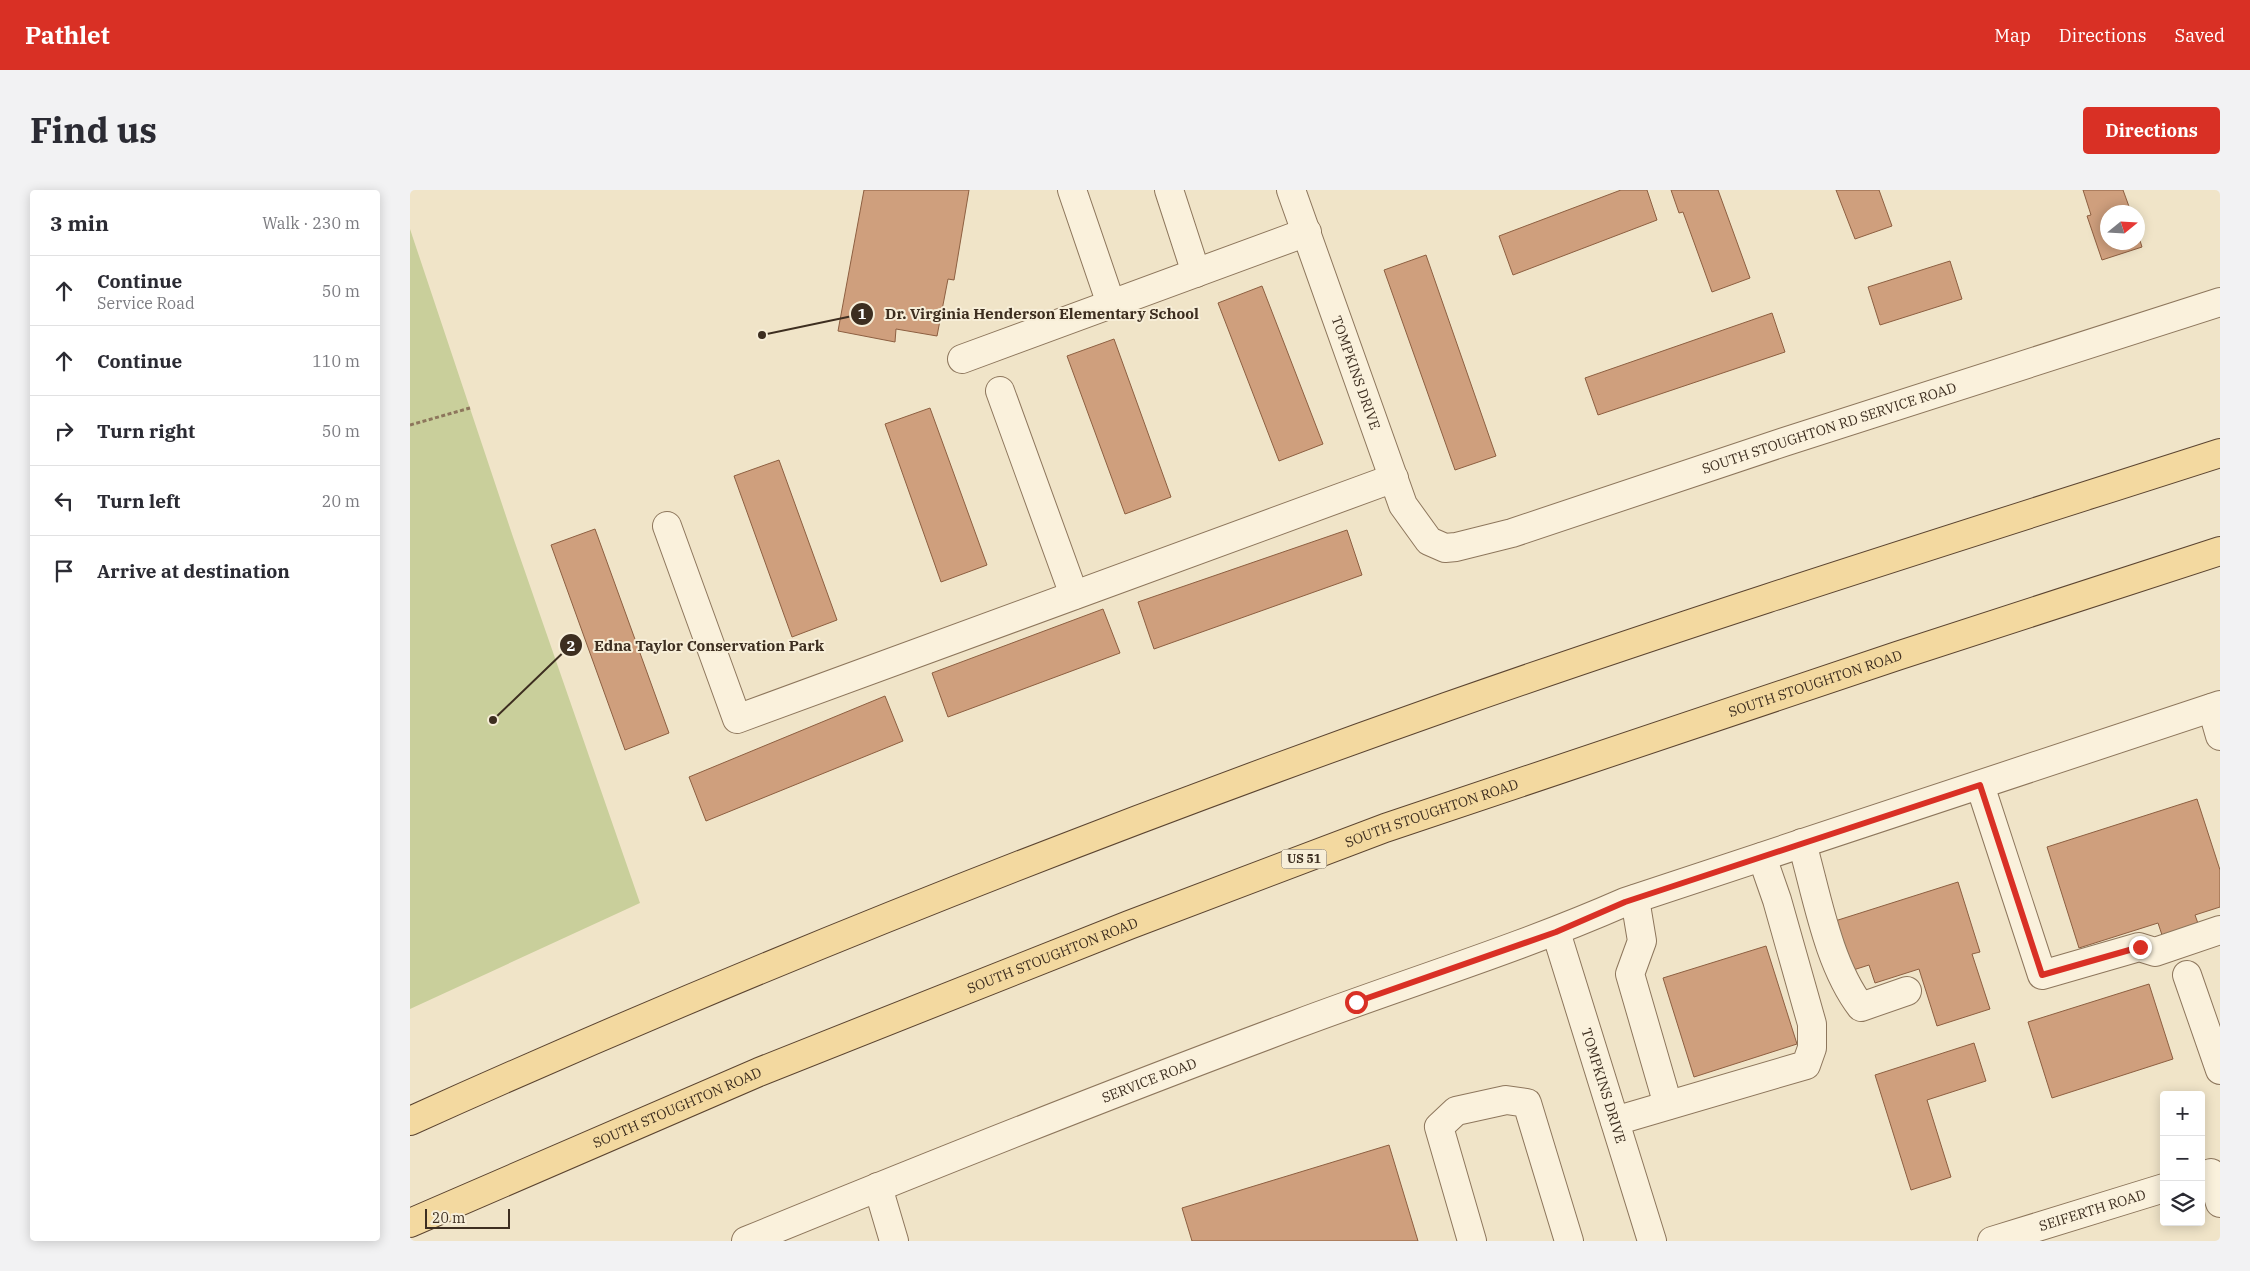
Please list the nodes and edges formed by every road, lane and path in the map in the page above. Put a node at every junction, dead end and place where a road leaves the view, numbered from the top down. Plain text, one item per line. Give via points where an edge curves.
1 (1072, 190) edge
2 (1169, 190) edge
3 (1291, 190) edge
4 (1306, 232) junction
5 (1196, 273) junction
6 (2220, 302) edge
7 (1111, 304) junction
8 (962, 359) dead end
9 (1000, 391) dead end
10 (470, 408) dead end
11 (410, 426) edge
12 (2220, 453) edge
13 (1394, 478) junction
14 (668, 526) dead end
15 (1437, 545) joint
16 (2220, 551) edge
17 (1074, 595) junction
18 (2216, 707) edge
19 (2220, 736) edge
20 (1980, 785) junction
21 (1802, 843) junction
22 (1762, 857) junction
23 (1635, 899) junction
24 (2220, 930) edge
25 (1556, 932) junction
26 (2187, 975) dead end
27 (1907, 991) dead end
28 (2220, 1070) edge
29 (1668, 1105) junction
30 (410, 1121) edge
31 (1615, 1121) junction
32 (2211, 1173) edge
33 (878, 1187) junction
34 (2160, 1189) edge
35 (2220, 1202) edge
36 (410, 1223) edge
37 (746, 1241) edge
38 (894, 1241) edge
39 (1472, 1241) edge
40 (1569, 1241) edge
41 (1652, 1241) edge
42 (1992, 1241) edge

1 - 7 street
2 - 5 street
3 - 4 street, TOMPKINS DRIVE
4 - 5 street
4 - 13 street, TOMPKINS DRIVE
5 - 7 street
6 - 15 street, SOUTH STOUGHTON RD SERVICE ROAD via 1512,532 1456,548
7 - 8 street
9 - 17 street
10 - 11 path
12 - 30 main road via 1536,676 1232,786 985,879 773,964 562,1052
13 - 15 street, TOMPKINS DRIVE via 1403,505 1419,530
13 - 17 street
14 - 17 street via 737,719
16 - 36 main road, SOUTH STOUGHTON ROAD / US 51 via 1859,668 1376,832 1129,925 768,1069
18 - 19 street
18 - 20 street
20 - 21 street
20 - 24 street via 2042,975 2140,947 2155,952
21 - 22 street
21 - 27 street via 1837,968 1860,1007
22 - 23 street
22 - 29 street via 1812,1024 1812,1048 1806,1065
23 - 25 street
23 - 29 street via 1642,941 1630,974
25 - 31 street, TOMPKINS DRIVE
25 - 33 street, SERVICE ROAD via 1185,1066
26 - 28 street
29 - 31 street
31 - 41 street, TOMPKINS DRIVE
32 - 35 street
33 - 37 street, SERVICE ROAD
33 - 38 street
34 - 42 street, SEIFERTH ROAD
39 - 40 street via 1439,1127 1456,1111 1506,1100 1528,1103

